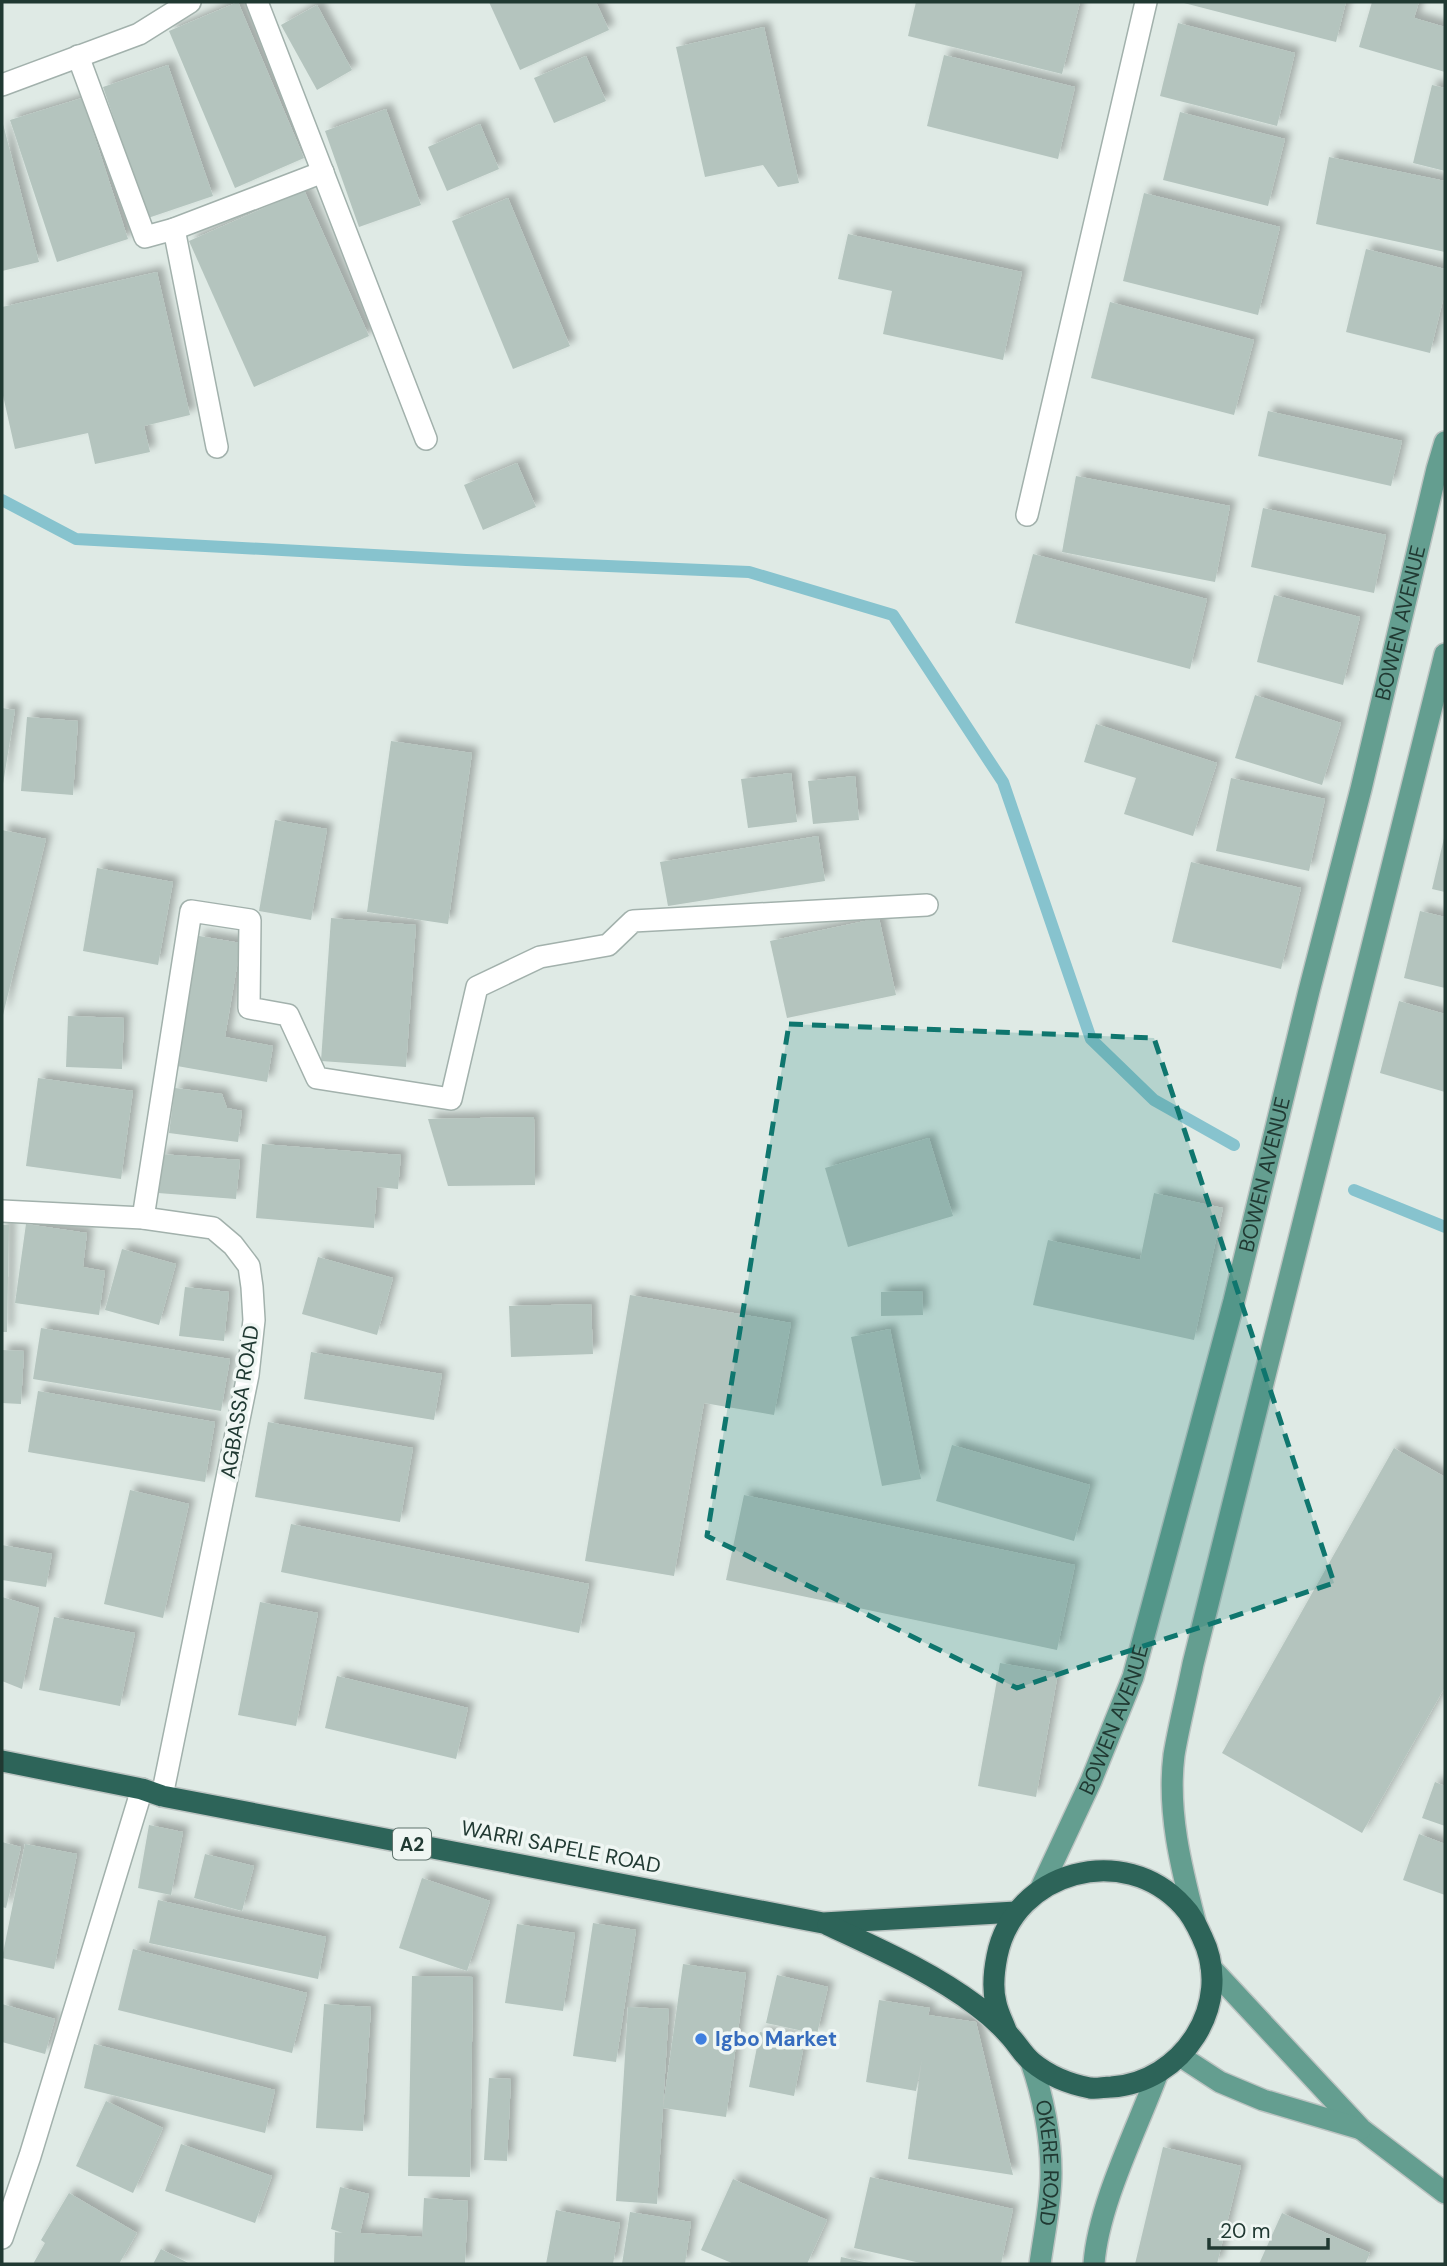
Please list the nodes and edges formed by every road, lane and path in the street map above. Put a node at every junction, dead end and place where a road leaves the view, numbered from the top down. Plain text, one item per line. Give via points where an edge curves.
1 (190, 2) edge
2 (257, 2) edge
3 (1146, 2) edge
4 (78, 57) junction
5 (2, 85) edge
6 (323, 173) junction
7 (174, 229) junction
8 (426, 439) dead end
9 (1445, 442) edge
10 (217, 447) dead end
11 (1027, 515) dead end
12 (1445, 654) edge
13 (927, 905) dead end
14 (2, 1211) edge
15 (143, 1218) junction
16 (2, 1761) edge
17 (142, 1789) junction
18 (162, 1796) junction
19 (1040, 1890) junction
20 (1016, 1912) junction
21 (1195, 1921) junction
22 (823, 1923) junction
23 (1211, 1968) junction
24 (1007, 2033) junction
25 (1180, 2056) junction
26 (1031, 2062) junction
27 (1157, 2075) junction
28 (1361, 2129) junction
29 (1445, 2193) edge
30 (2, 2238) edge
31 (1040, 2264) edge
32 (1094, 2264) edge

1 - 4 street via 139,34
2 - 6 street
3 - 11 street
4 - 5 street
4 - 7 street via 145,237
6 - 7 street
6 - 8 street
7 - 10 street
9 - 19 main road, BOWEN AVENUE via 1234,1301 1133,1677
12 - 21 main road via 1193,1664 1174,1756 1173,1808 1179,1857
13 - 15 street via 633,921 608,945 540,957 477,987 451,1099 317,1078 288,1015 249,1008 250,920 191,911
14 - 15 street, AGBASSA ROAD
15 - 18 street, AGBASSA ROAD via 213,1228 248,1266 253,1287 248,1375
16 - 17 highway, WARRI SAPELE ROAD / A2
17 - 18 highway, WARRI SAPELE ROAD / A2
17 - 30 street
18 - 22 highway, WARRI SAPELE ROAD / A2
19 - 20 highway
19 - 21 highway via 1074,1874 1113,1871 1133,1875 1168,1892
20 - 22 highway, WARRI SAPELE ROAD / A2
20 - 24 highway via 1000,1940 994,1971 996,2003
21 - 23 highway
22 - 24 highway, WARRI SAPELE ROAD / A2 via 927,1974 977,2006
23 - 25 highway via 1212,1992 1206,2015
23 - 28 main road
24 - 26 highway
25 - 27 highway
25 - 28 main road via 1220,2082 1263,2100
26 - 27 highway via 1059,2079 1092,2088 1126,2086
26 - 31 main road, OKERE ROAD via 1051,2172
27 - 32 main road via 1109,2200
28 - 29 main road

